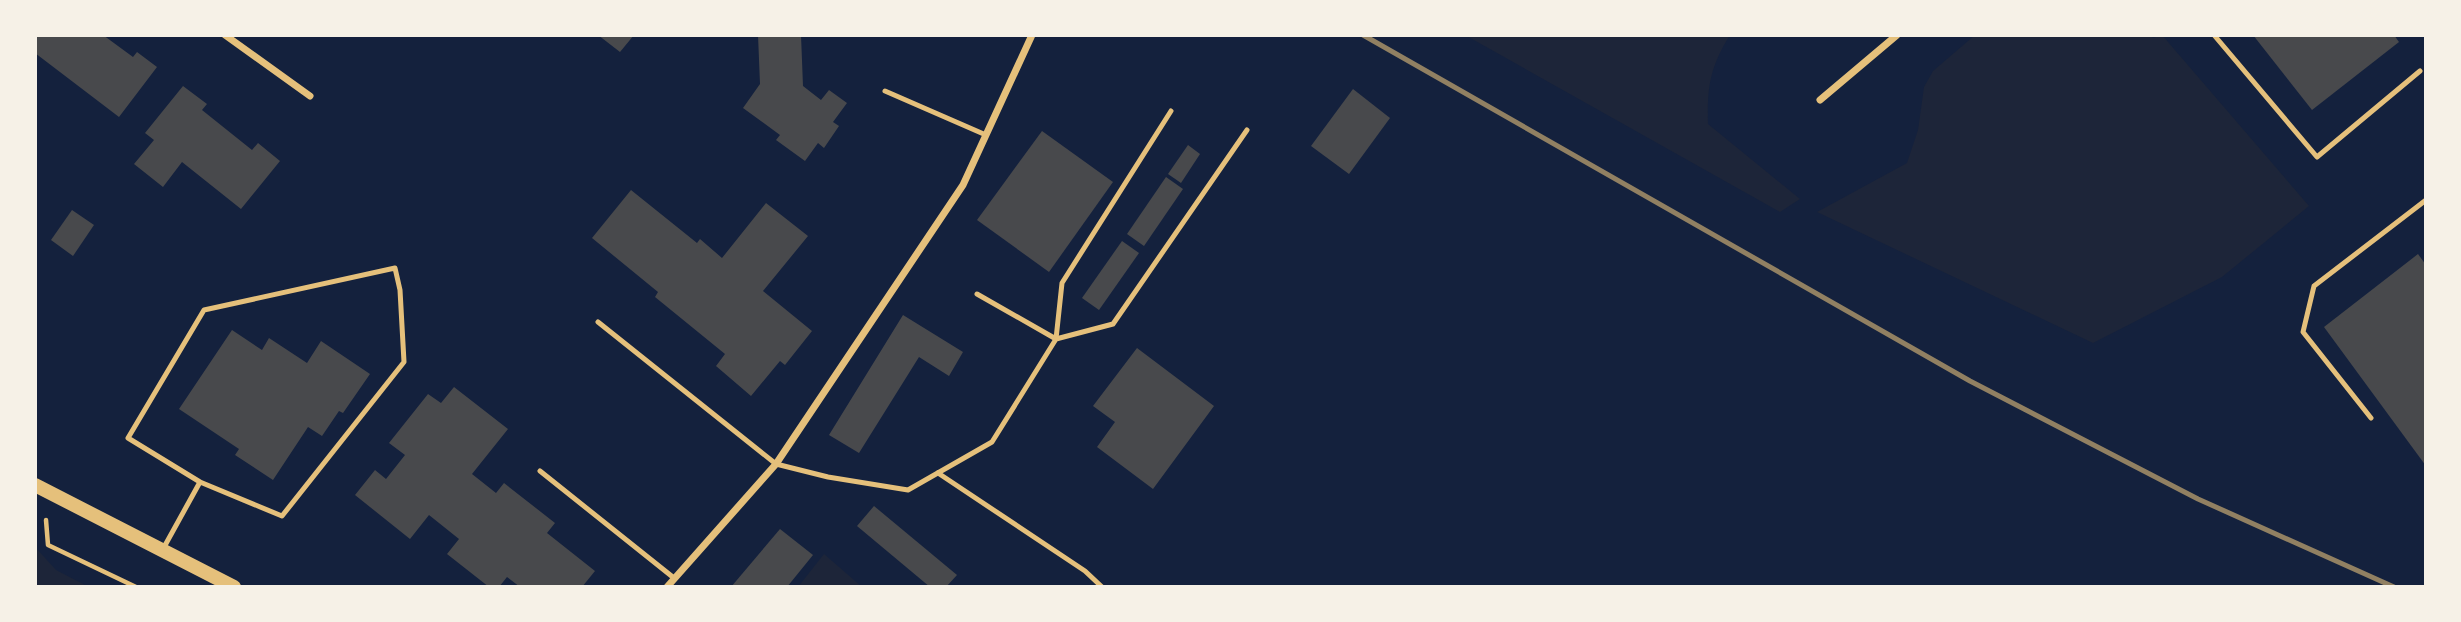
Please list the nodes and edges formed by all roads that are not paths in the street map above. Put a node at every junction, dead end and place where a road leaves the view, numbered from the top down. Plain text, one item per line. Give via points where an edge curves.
1 (225, 35) edge
2 (1032, 35) edge
3 (1897, 35) edge
4 (2214, 35) edge
5 (2420, 71) dead end
6 (886, 91) dead end
7 (310, 96) dead end
8 (1820, 100) dead end
9 (1171, 111) dead end
10 (1247, 130) dead end
11 (986, 135) junction
12 (2426, 200) edge
13 (977, 294) dead end
14 (598, 323) dead end
15 (1056, 339) junction
16 (2371, 418) dead end
17 (776, 464) junction
18 (540, 471) dead end
19 (938, 472) junction
20 (200, 482) junction
21 (35, 485) edge
22 (162, 552) junction
23 (674, 578) junction
24 (234, 587) edge
25 (667, 587) edge
26 (1102, 587) edge

1 - 7 street
2 - 11 street
3 - 8 street
4 - 5 lane via 2317,157
6 - 11 lane
9 - 15 lane via 1062,283
10 - 15 lane via 1113,324
11 - 17 street via 964,185
12 - 16 lane via 2314,286 2303,332
13 - 15 lane
14 - 17 lane
15 - 19 lane via 992,442
17 - 19 lane via 908,490
17 - 23 street
18 - 23 lane
19 - 26 lane
20 - 20 lane via 282,516 404,362 396,268 204,310 128,438
20 - 22 lane
21 - 22 main road
22 - 24 main road
23 - 25 street

